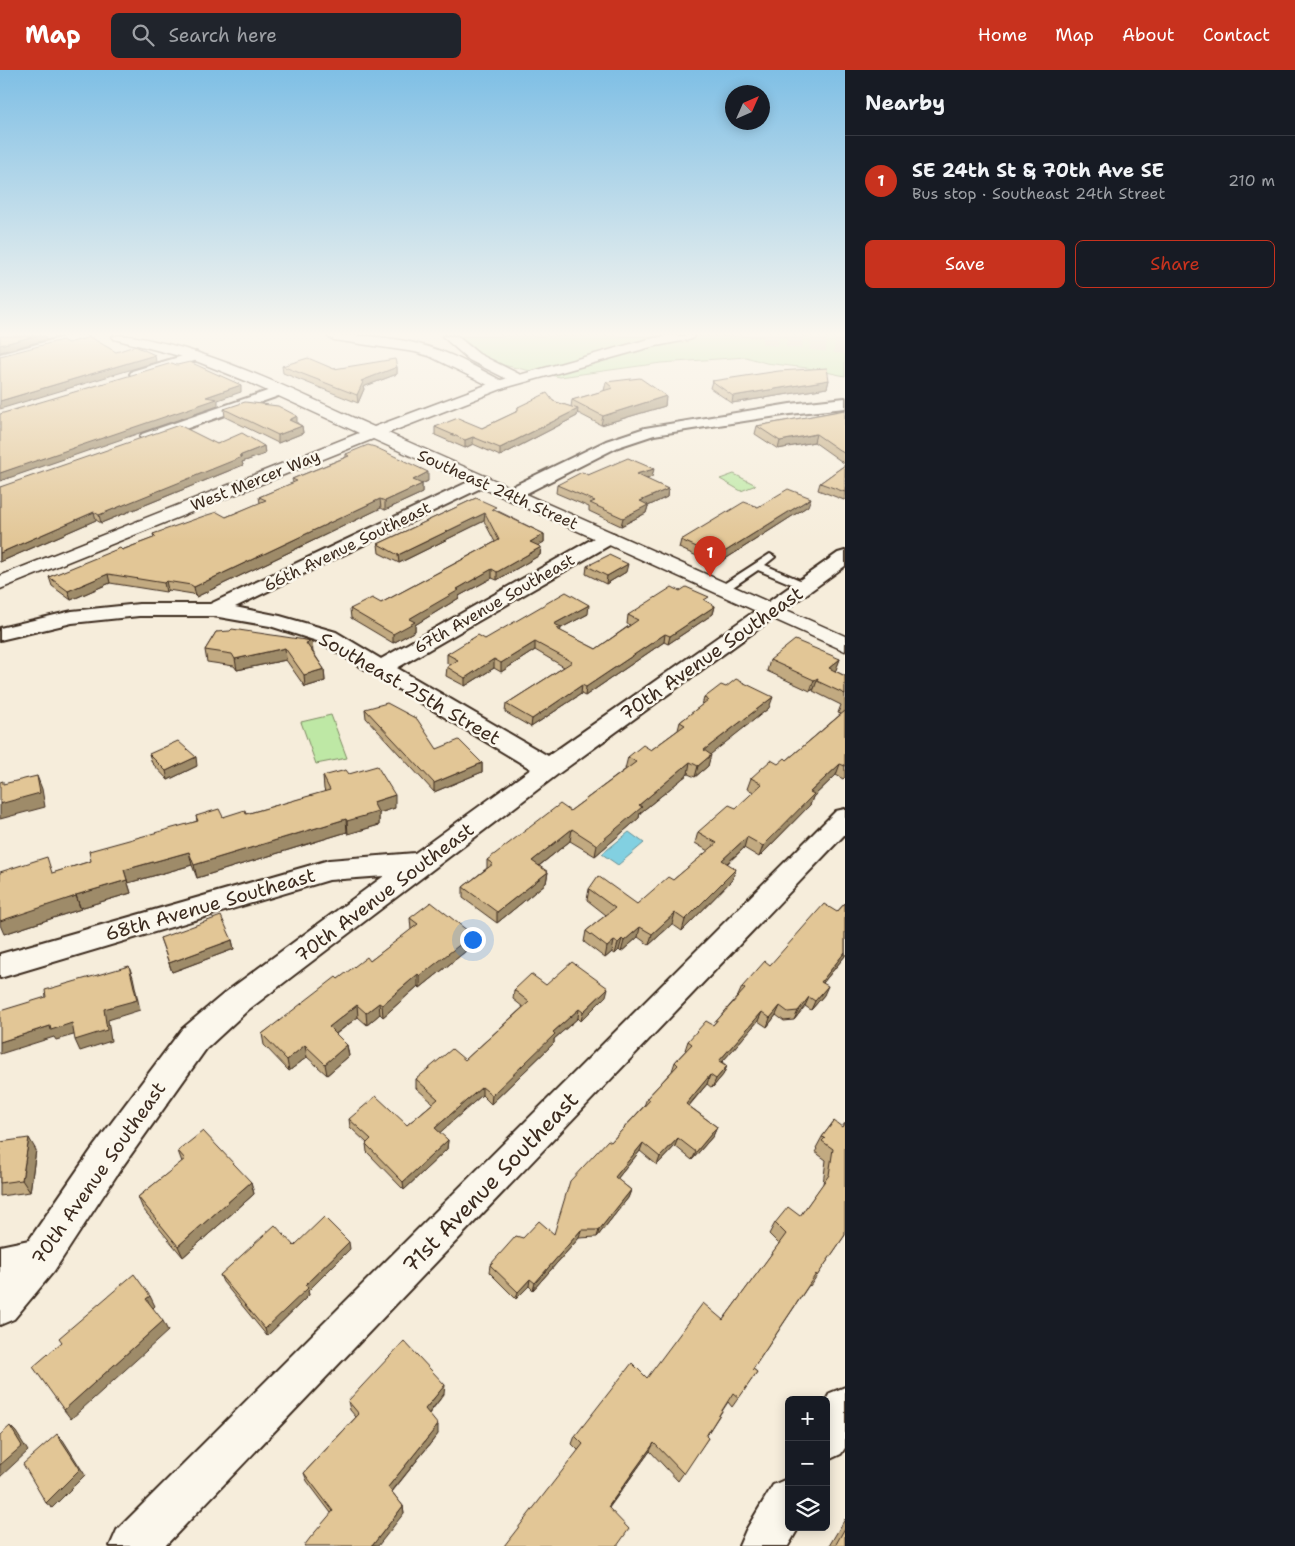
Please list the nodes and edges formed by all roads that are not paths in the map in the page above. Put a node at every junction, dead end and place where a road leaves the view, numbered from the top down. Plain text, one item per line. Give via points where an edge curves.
1 (239, 405) edge
2 (310, 405) edge
3 (447, 405) edge
4 (828, 405) edge
5 (373, 433) junction
6 (131, 443) edge
7 (481, 481) junction
8 (511, 494) junction
9 (608, 538) junction
10 (770, 557) dead end
11 (845, 557) edge
12 (757, 566) junction
13 (0, 583) edge
14 (805, 586) junction
15 (723, 589) junction
16 (213, 610) junction
17 (771, 610) junction
18 (0, 634) edge
19 (845, 644) edge
20 (380, 668) junction
21 (549, 768) junction
22 (845, 818) edge
23 (424, 863) junction
24 (0, 966) edge
25 (40, 1257) junction
26 (0, 1265) edge
27 (0, 1305) edge
28 (845, 1408) edge
29 (830, 1432) edge
30 (785, 1508) edge
31 (133, 1546) edge
32 (762, 1546) edge

1 - 6 street
2 - 5 main road, Southeast 24th Street
3 - 5 main road, West Mercer Way
4 - 8 street via 651,432 612,444
5 - 7 main road, Southeast 24th Street
5 - 13 main road, West Mercer Way
7 - 8 main road, Southeast 24th Street
7 - 16 street, 66th Avenue Southeast
8 - 9 main road, Southeast 24th Street
9 - 15 main road, Southeast 24th Street
9 - 20 street, 67th Avenue Southeast
10 - 12 lane
11 - 14 street, 70th Avenue Southeast
12 - 14 lane
12 - 15 lane
14 - 17 street, 70th Avenue Southeast
15 - 17 main road, Southeast 24th Street
16 - 18 street, Southeast 25th Street via 107,612
16 - 20 street, Southeast 25th Street via 273,620 328,637
17 - 19 main road, Southeast 24th Street
17 - 21 street, 70th Avenue Southeast
20 - 21 street, Southeast 25th Street
21 - 23 street, 70th Avenue Southeast
22 - 31 street, 71st Avenue Southeast
23 - 24 street, 68th Avenue Southeast via 329,870
23 - 25 street, 70th Avenue Southeast via 237,1001 194,1039
25 - 26 street
25 - 27 street, 70th Avenue Southeast
28 - 29 street
30 - 32 street

